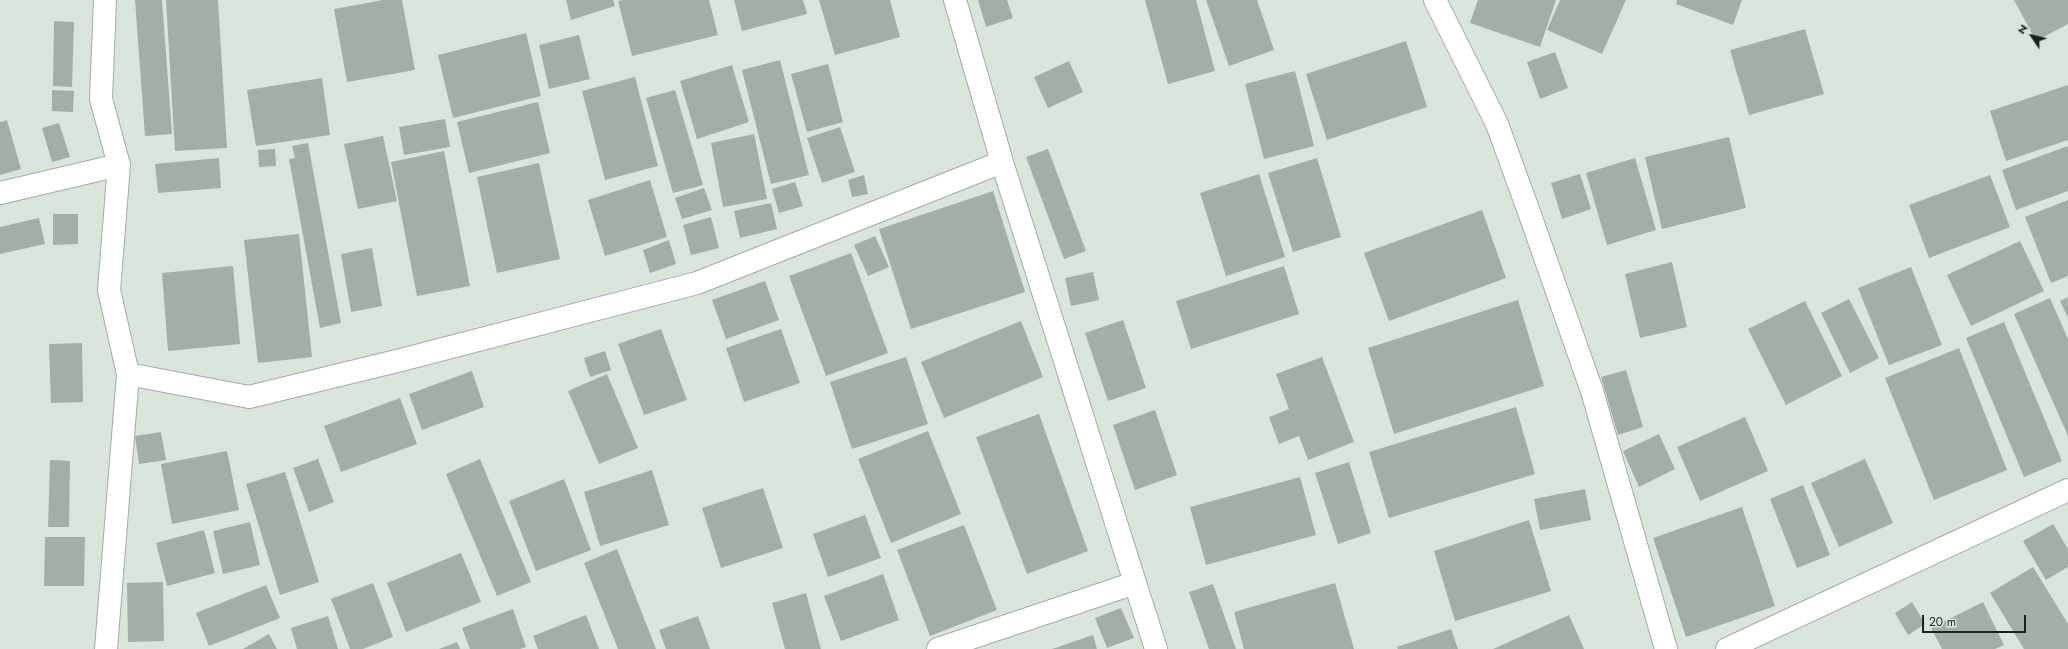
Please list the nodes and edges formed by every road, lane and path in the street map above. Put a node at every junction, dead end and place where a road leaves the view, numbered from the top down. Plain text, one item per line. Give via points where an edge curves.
1 (105, 0) edge
2 (955, 0) edge
3 (1435, 0) edge
4 (1002, 162) junction
5 (119, 165) junction
6 (0, 193) edge
7 (128, 374) junction
8 (2068, 490) edge
9 (1136, 583) junction
10 (99, 648) edge
11 (938, 649) edge
12 (1156, 649) edge
13 (1666, 649) edge
14 (1727, 649) edge

1 - 5 street via 101,98
2 - 4 street
3 - 13 street via 1497,124 1529,212 1592,391
4 - 7 street via 697,283 249,397
4 - 9 street
5 - 6 street
5 - 7 street via 109,290
7 - 10 street
8 - 14 street
9 - 11 street
9 - 12 street

